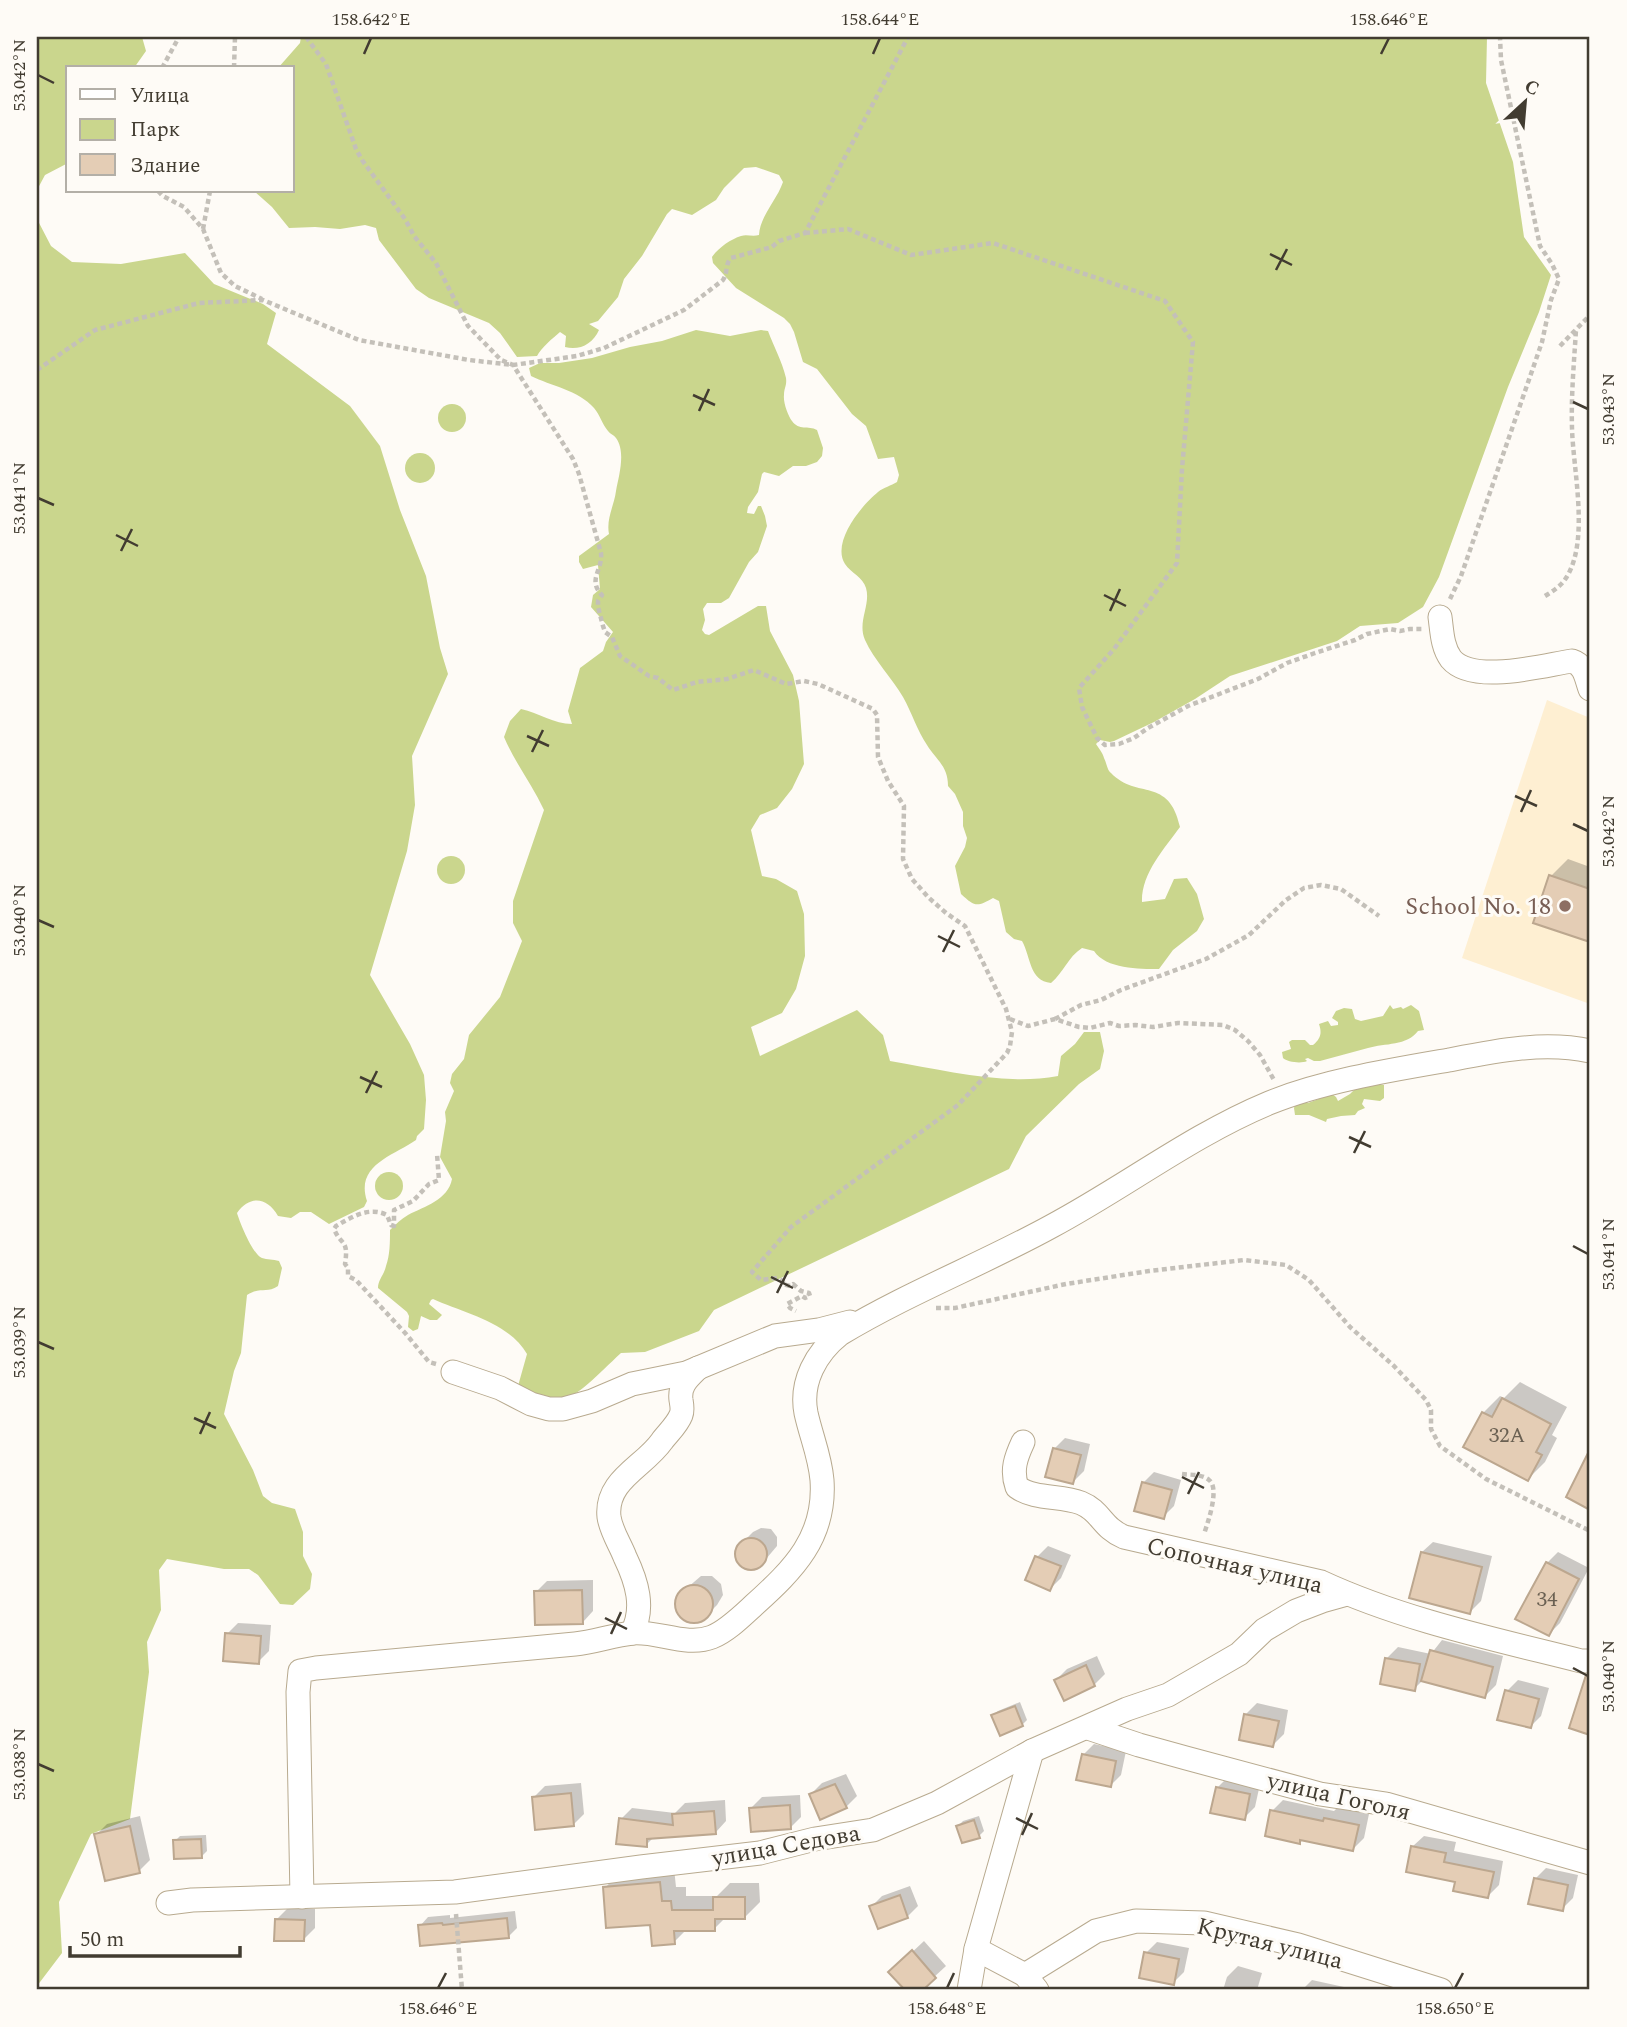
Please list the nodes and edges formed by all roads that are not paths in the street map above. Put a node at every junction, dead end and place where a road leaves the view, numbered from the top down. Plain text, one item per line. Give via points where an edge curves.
1 (1440, 617) road end
2 (1590, 689) edge
3 (1590, 1051) edge
4 (883, 1311) junction
5 (698, 1368) junction
6 (453, 1372) road end
7 (1023, 1442) dead end
8 (1347, 1594) junction
9 (632, 1633) junction
10 (1590, 1661) edge
11 (1088, 1728) junction
12 (1032, 1751) junction
13 (1590, 1863) edge
14 (302, 1896) junction
15 (168, 1903) dead end
16 (976, 1949) junction
17 (1031, 1983) edge
18 (969, 1990) edge
19 (1441, 1990) edge

1 - 2 street via 1446,649 1459,665 1506,672 1572,662 1583,669
3 - 4 street via 1543,1046 1459,1058 1275,1101 1198,1139 1054,1226
4 - 5 street via 834,1327 775,1336
4 - 9 street via 835,1338 807,1380 805,1407 823,1490 816,1531 793,1567 745,1614 712,1637
5 - 6 street via 552,1410
5 - 9 street via 681,1390 682,1413 677,1422 651,1454 622,1479 611,1497 611,1526 640,1607
7 - 8 street, Сопочная улица via 1015,1461 1020,1489 1084,1504 1108,1529 1124,1537 1321,1582
8 - 10 street, Сопочная улица via 1450,1627
8 - 11 street, улица Седова via 1296,1611 1264,1630 1239,1654 1168,1695
9 - 14 street via 577,1644 300,1671
11 - 12 street, улица Седова
11 - 13 street, улица Гоголя via 1320,1794 1386,1804
12 - 14 street, улица Седова via 937,1803 873,1830 760,1853 455,1892
12 - 16 street
14 - 15 street, улица Седова
16 - 17 street
16 - 18 street
17 - 19 street, Крутая улица via 1096,1931 1136,1921 1204,1923 1298,1945

